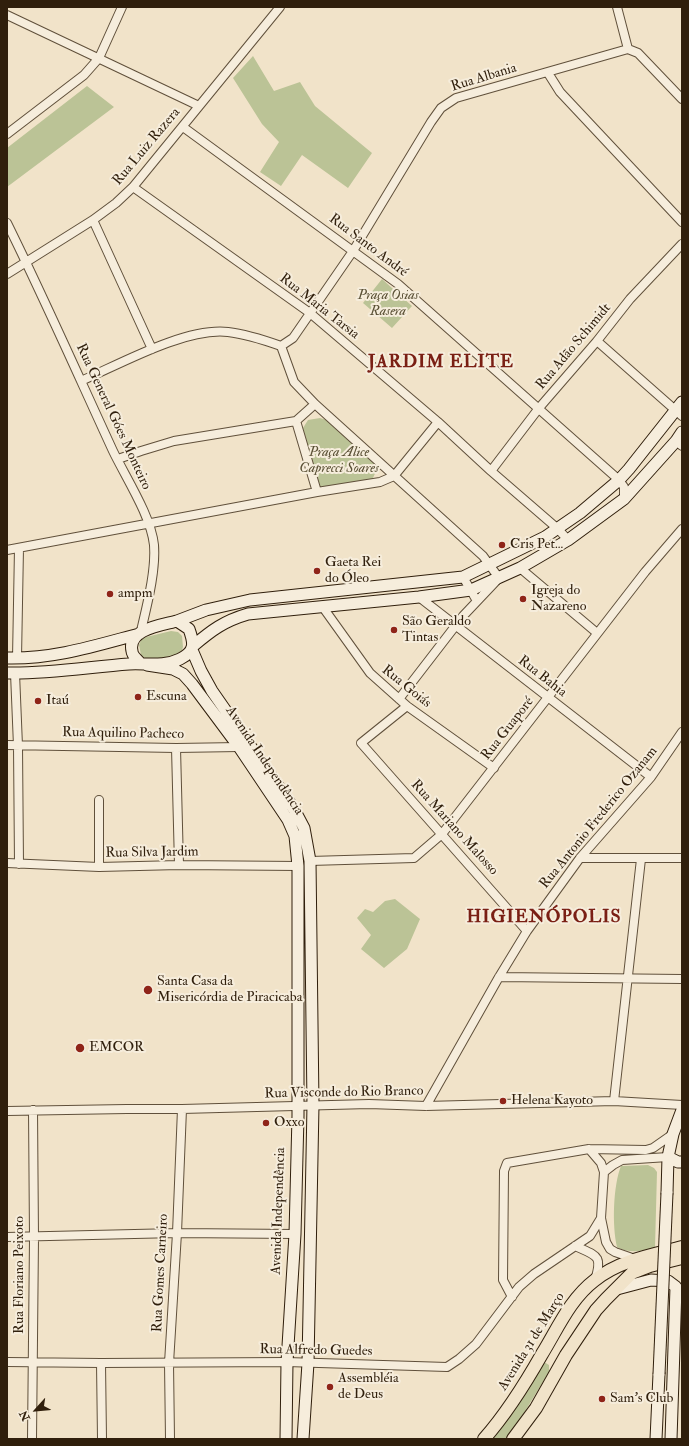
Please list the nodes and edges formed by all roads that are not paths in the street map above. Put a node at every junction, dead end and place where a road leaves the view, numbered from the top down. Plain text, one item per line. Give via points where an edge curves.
1 (122, 7) edge
2 (280, 7) edge
3 (617, 7) edge
4 (7, 15) edge
5 (628, 49) junction
6 (99, 58) junction
7 (548, 73) junction
8 (682, 99) edge
9 (199, 106) junction
10 (183, 127) junction
11 (7, 134) edge
12 (133, 187) junction
13 (93, 220) junction
14 (682, 222) edge
15 (7, 223) edge
16 (682, 244) edge
17 (353, 251) junction
18 (27, 262) junction
19 (7, 274) edge
20 (310, 313) junction
21 (597, 341) junction
22 (281, 346) junction
23 (152, 349) junction
24 (81, 381) junction
25 (315, 404) junction
26 (539, 408) junction
27 (680, 409) edge
28 (296, 421) junction
29 (438, 422) junction
30 (680, 440) edge
31 (118, 459) junction
32 (491, 471) junction
33 (394, 476) junction
34 (620, 480) junction
35 (317, 492) junction
36 (624, 499) junction
37 (149, 523) junction
38 (682, 528) edge
39 (558, 529) junction
40 (568, 540) junction
41 (19, 548) junction
42 (7, 550) edge
43 (490, 565) junction
44 (520, 568) junction
45 (463, 577) junction
46 (499, 578) junction
47 (471, 590) junction
48 (419, 597) junction
49 (477, 601) junction
50 (322, 606) junction
51 (177, 621) junction
52 (455, 627) junction
53 (140, 632) junction
54 (597, 633) junction
55 (192, 648) junction
56 (12, 658) edge
57 (144, 664) junction
58 (11, 673) edge
59 (548, 698) junction
60 (399, 699) junction
61 (407, 706) junction
62 (682, 732) edge
63 (7, 745) edge
64 (18, 746) junction
65 (239, 747) junction
66 (176, 748) junction
67 (494, 768) junction
68 (650, 777) junction
69 (99, 800) dead end
70 (442, 834) junction
71 (580, 858) junction
72 (682, 858) edge
73 (641, 859) junction
74 (310, 861) junction
75 (7, 863) edge
76 (19, 864) junction
77 (179, 865) junction
78 (298, 866) junction
79 (99, 867) junction
80 (527, 931) junction
81 (499, 977) junction
82 (628, 977) junction
83 (682, 979) edge
84 (614, 1101) junction
85 (313, 1105) junction
86 (682, 1105) edge
87 (297, 1106) junction
88 (426, 1106) junction
89 (182, 1109) junction
90 (33, 1110) junction
91 (682, 1110) edge
92 (7, 1111) edge
93 (677, 1127) edge
94 (589, 1149) junction
95 (668, 1157) junction
96 (682, 1162) edge
97 (604, 1172) junction
98 (601, 1218) junction
99 (177, 1233) junction
100 (295, 1234) junction
101 (7, 1237) edge
102 (34, 1238) junction
103 (575, 1246) junction
104 (682, 1247) edge
105 (682, 1258) edge
106 (635, 1259) junction
107 (595, 1280) junction
108 (617, 1289) junction
109 (512, 1297) junction
110 (7, 1362) edge
111 (33, 1362) junction
112 (287, 1362) junction
113 (101, 1363) junction
114 (169, 1363) junction
115 (308, 1363) junction
116 (32, 1439) edge
117 (102, 1439) edge
118 (170, 1439) edge
119 (286, 1439) edge
120 (303, 1439) edge
121 (484, 1439) edge
122 (513, 1439) edge
123 (656, 1439) edge
124 (671, 1439) edge

1 - 6 street
2 - 9 street, Rua Luiz Razera
3 - 5 street
4 - 6 street
5 - 7 street, Rua Albania
5 - 8 street via 638,53
6 - 9 street
6 - 11 street via 84,75
7 - 14 street via 560,92
7 - 17 street, Rua Albania via 456,98 441,108 430,122
9 - 10 street, Rua Luiz Razera
10 - 12 street, Rua Luiz Razera
10 - 17 street, Rua Santo André
12 - 13 street, Rua Luiz Razera
12 - 20 street, Rua Maria Tarsia
13 - 18 street, Rua Luiz Razera
13 - 23 street
15 - 18 street, Rua General Góes Monteiro
16 - 21 street, Rua Adão Schimidt via 630,299
17 - 20 street, Rua Albania
17 - 26 street, Rua Santo André via 398,284
18 - 19 street, Rua Luiz Razera
18 - 24 street, Rua General Góes Monteiro
20 - 22 street, Rua Albania via 293,338
20 - 29 street, Rua Maria Tarsia
21 - 26 street, Rua Adão Schimidt
21 - 27 street
22 - 23 street via 259,338 227,332 197,333
22 - 25 street via 294,382
23 - 24 street
24 - 31 street, Rua General Góes Monteiro
25 - 28 street
25 - 33 street
26 - 32 street, Rua Adão Schimidt
26 - 34 street, Rua Santo André
27 - 34 main road
28 - 31 street via 174,441
28 - 35 street
29 - 32 street, Rua Maria Tarsia
29 - 33 street
30 - 36 main road
31 - 37 street, Rua General Góes Monteiro
32 - 39 street, Rua Maria Tarsia
33 - 35 street via 380,482
33 - 43 street
34 - 36 street via 624,487
34 - 39 main road
35 - 37 street
36 - 40 main road
37 - 41 street
37 - 53 street, Rua General Góes Monteiro via 154,544 154,563
38 - 54 street, Rua Guaporé
39 - 40 street, Rua Maria Tarsia
39 - 43 main road
39 - 44 main road via 545,542 521,556
40 - 44 main road
41 - 42 street
41 - 56 street
43 - 45 main road
43 - 46 street
44 - 46 main road
44 - 54 street
45 - 47 street
45 - 51 main road via 250,600 206,610
46 - 47 main road
46 - 49 street
47 - 48 main road
47 - 49 street
48 - 50 main road
48 - 52 street, Rua Bahia
49 - 52 street
50 - 55 main road via 248,614 231,619 214,629
50 - 60 street, Rua Goiás via 370,673
51 - 53 main road
51 - 55 main road via 189,629
52 - 59 street, Rua Bahia
52 - 60 street
53 - 56 main road via 60,654
53 - 57 main road via 132,644 132,651
54 - 59 street, Rua Guaporé
55 - 57 main road via 182,659 173,662
55 - 74 main road, Avenida Independência via 212,691 294,809 304,828
57 - 58 main road, Avenida Independência
57 - 65 main road, Avenida Independência via 173,669 183,674
58 - 64 street
59 - 67 street, Rua Guaporé
59 - 68 street, Rua Bahia
60 - 61 street, Rua Goiás
61 - 67 street, Rua Goiás
61 - 70 street, Rua Mariano Malosso via 361,743
62 - 68 street, Rua Antonio Frederico Ozanam
63 - 64 street, Rua Aquilino Pacheco
64 - 66 street, Rua Aquilino Pacheco
64 - 76 street
65 - 66 street, Rua Aquilino Pacheco
65 - 78 main road, Avenida Independência via 288,820 295,836
66 - 77 street
67 - 70 street, Rua Guaporé
68 - 71 street, Rua Antonio Frederico Ozanam
69 - 79 street
70 - 74 street, Rua Guaporé via 414,858
70 - 80 street, Rua Mariano Malosso
71 - 73 street
71 - 80 street, Rua Antonio Frederico Ozanam
72 - 73 street
73 - 82 street
74 - 85 main road, Avenida Independência
75 - 76 street, Rua Silva Jardim
76 - 79 street, Rua Silva Jardim
77 - 78 street, Rua Silva Jardim
77 - 79 street, Rua Silva Jardim
78 - 87 main road, Avenida Independência
80 - 81 street, Rua Antonio Frederico Ozanam
81 - 82 street
81 - 88 street, Rua Antonio Frederico Ozanam
82 - 83 street
82 - 84 street
84 - 86 street, Rua Visconde do Rio Branco
84 - 88 street, Rua Visconde do Rio Branco
85 - 87 street, Rua Visconde do Rio Branco
85 - 88 street, Rua Visconde do Rio Branco
85 - 115 main road, Avenida Independência
87 - 89 street, Rua Visconde do Rio Branco
87 - 100 main road, Avenida Independência
89 - 90 street, Rua Visconde do Rio Branco
89 - 99 street, Rua Gomes Carneiro
90 - 92 street, Rua Visconde do Rio Branco
90 - 102 street, Rua Floriano Peixoto
91 - 93 main road
93 - 94 street via 661,1144 646,1150
93 - 95 main road
94 - 97 street
94 - 109 street via 508,1163 504,1171 503,1280
95 - 96 main road
95 - 97 street via 622,1160
95 - 123 main road, bridge
97 - 98 street
98 - 103 street, Rua Alfredo Guedes via 590,1236
98 - 106 street via 610,1249
99 - 100 street
99 - 102 street
99 - 114 street, Rua Gomes Carneiro
100 - 112 main road, Avenida Independência
101 - 102 street
102 - 111 street, Rua Floriano Peixoto
103 - 107 street via 597,1258 600,1265
103 - 109 street, Rua Alfredo Guedes via 534,1274
104 - 106 main road, Avenida 31 de Março
105 - 108 main road via 632,1273
106 - 107 main road, Avenida 31 de Março
107 - 121 main road, Avenida 31 de Março via 565,1312 519,1392
108 - 122 main road via 596,1310 566,1355 536,1408
108 - 124 main road via 651,1280 668,1281 676,1287
109 - 115 street, Rua Alfredo Guedes via 476,1344 447,1366
110 - 111 street, Rua Alfredo Guedes
111 - 113 street, Rua Alfredo Guedes
111 - 116 street, Rua Floriano Peixoto
112 - 114 street, Rua Alfredo Guedes
112 - 115 street, Rua Alfredo Guedes
112 - 119 main road, Avenida Independência
113 - 114 street, Rua Alfredo Guedes
113 - 117 street
114 - 118 street, Rua Gomes Carneiro
115 - 120 main road, Avenida Independência

